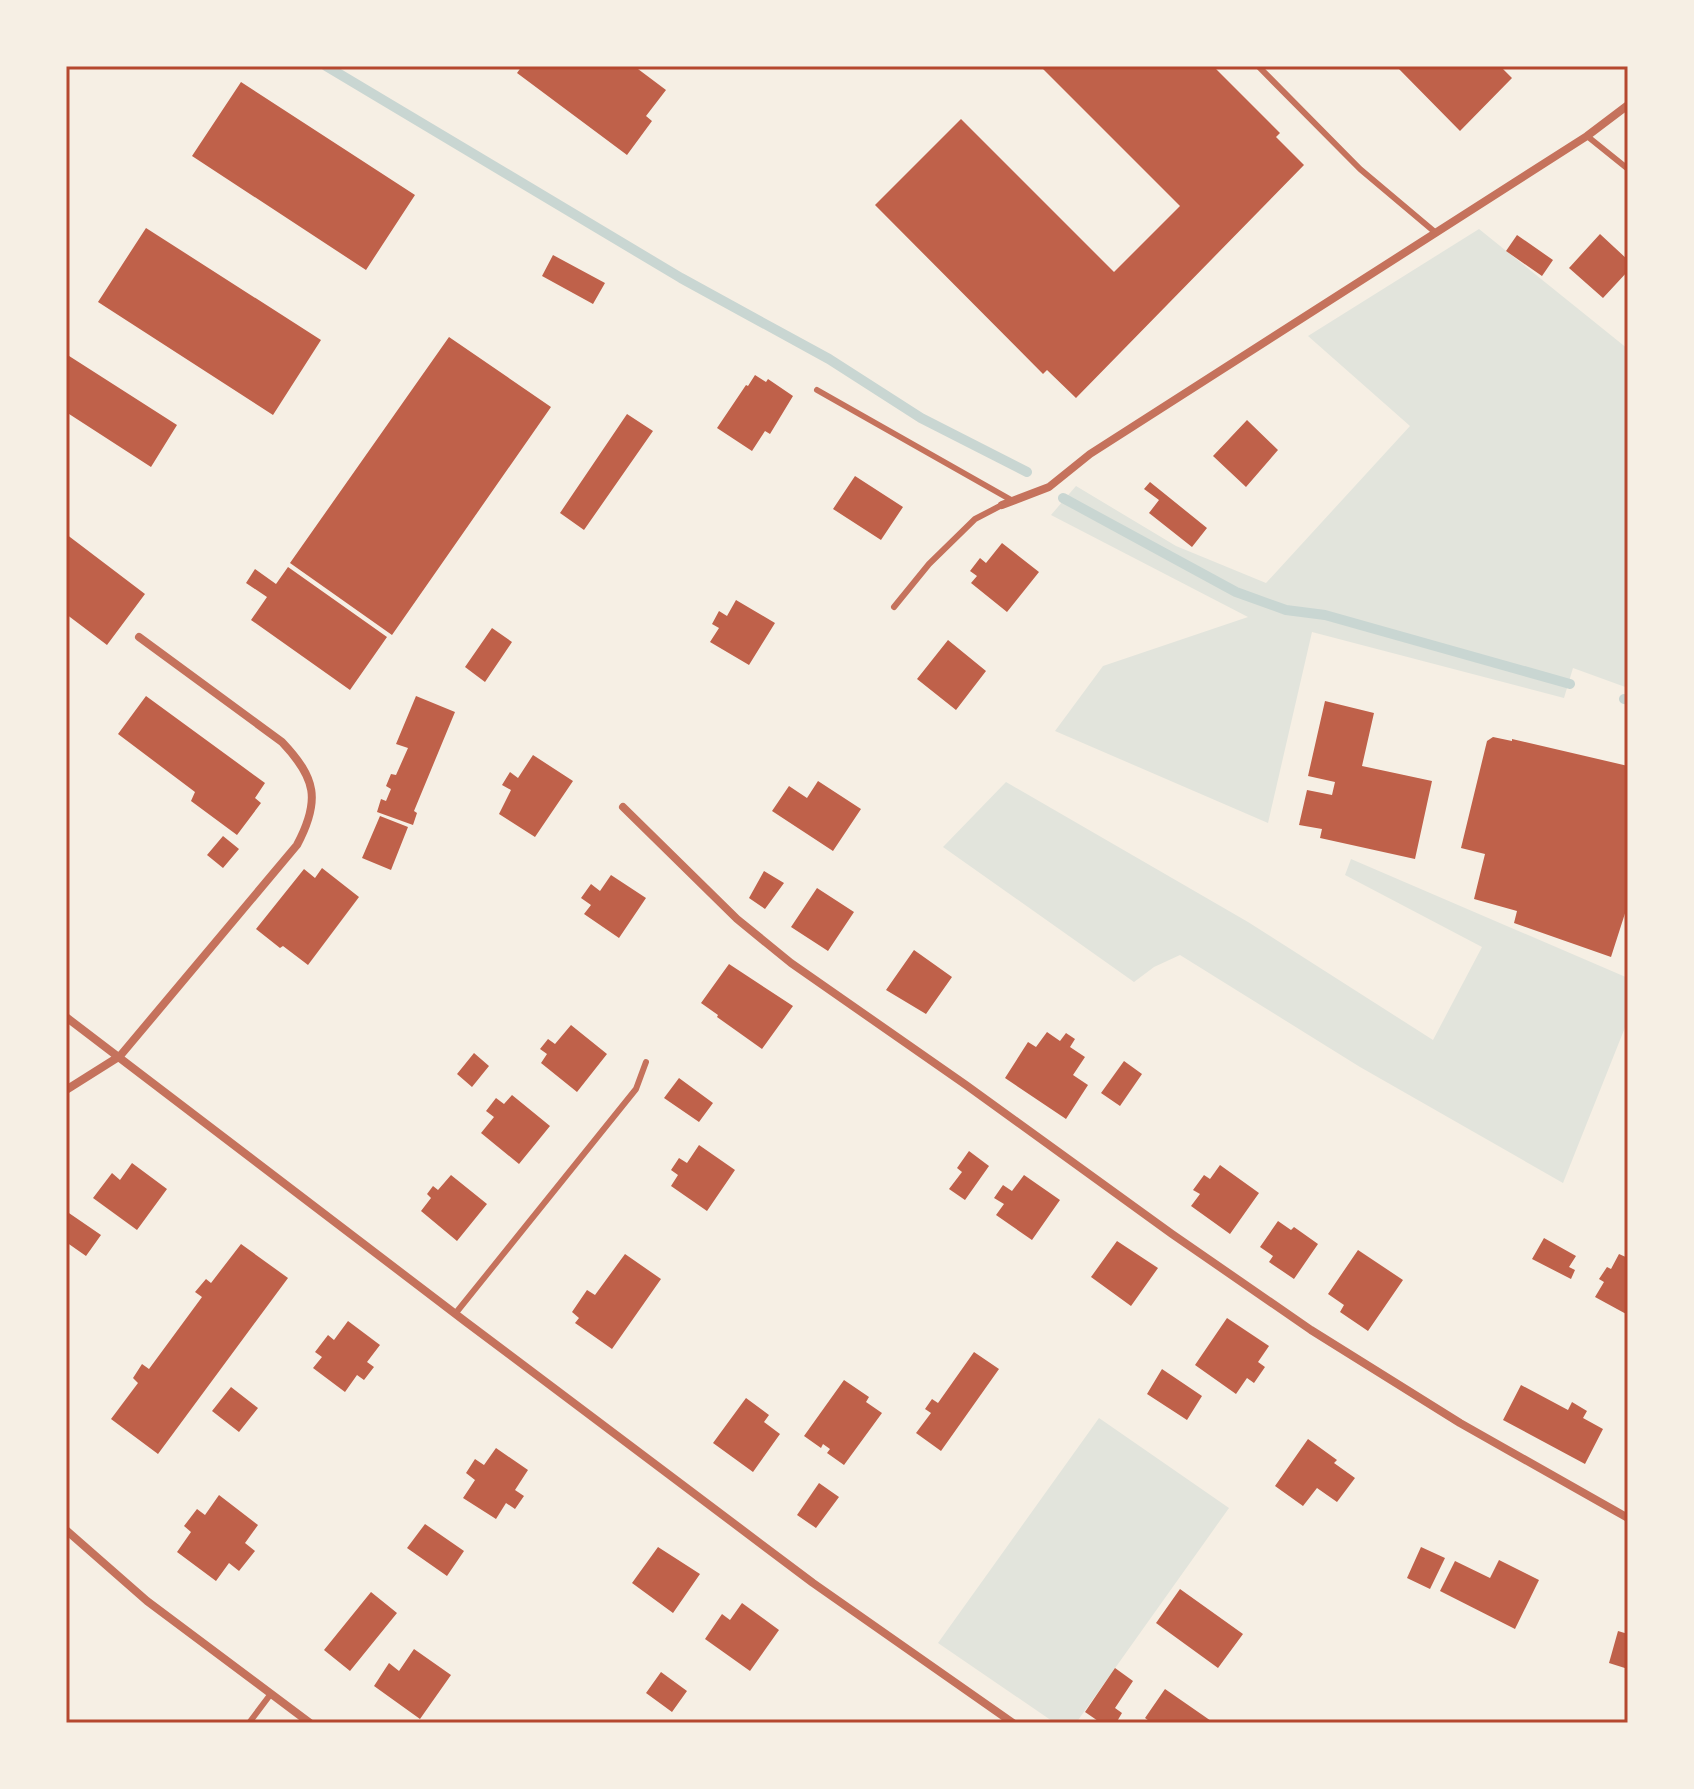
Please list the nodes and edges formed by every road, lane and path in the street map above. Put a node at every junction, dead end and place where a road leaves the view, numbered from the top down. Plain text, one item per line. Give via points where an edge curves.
1 (1258, 66) edge
2 (1628, 105) edge
3 (1587, 136) junction
4 (1628, 169) edge
5 (1436, 233) junction
6 (817, 390) dead end
7 (1013, 501) junction
8 (1002, 505) joint
9 (894, 607) dead end
10 (139, 637) dead end
11 (623, 807) dead end
12 (66, 1017) edge
13 (120, 1056) junction
14 (646, 1062) dead end
15 (66, 1090) edge
16 (455, 1314) junction
17 (1628, 1518) edge
18 (66, 1530) edge
19 (270, 1695) junction
20 (249, 1723) edge
21 (310, 1723) edge
22 (1013, 1723) edge

1 - 5 lane via 1360,169
2 - 3 street
3 - 4 lane
3 - 5 street
5 - 7 street via 1090,454 1049,487
6 - 7 lane
7 - 8 street
8 - 9 lane via 975,519
10 - 13 street via 282,742 311,780 313,799 297,845
11 - 17 street via 737,919 791,963 1172,1234 1311,1330
12 - 13 street
13 - 15 street
13 - 16 street
14 - 16 lane via 636,1089
16 - 22 street via 813,1583
18 - 19 street via 147,1601
19 - 20 lane
19 - 21 street

